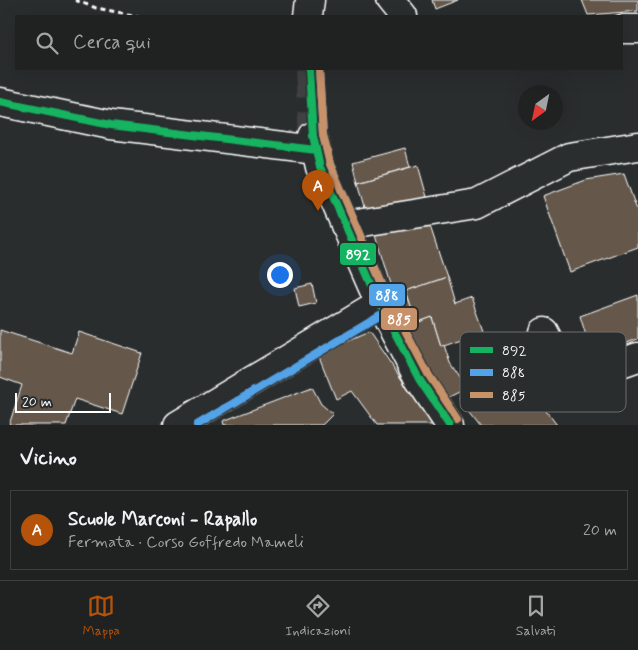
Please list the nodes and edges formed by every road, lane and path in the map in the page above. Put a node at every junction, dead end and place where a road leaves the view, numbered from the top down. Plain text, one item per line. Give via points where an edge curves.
1 (75, 0) edge
2 (310, 0) edge
3 (390, 0) edge
4 (133, 15) edge
5 (308, 15) edge
6 (402, 15) edge
7 (623, 29) edge
8 (638, 29) edge
9 (0, 102) edge
10 (638, 146) edge
11 (345, 224) junction
12 (380, 304) junction
13 (638, 356) edge
14 (626, 360) edge
15 (178, 425) edge
16 (450, 425) edge

1 - 4 path
2 - 5 street
3 - 6 street
7 - 8 street
9 - 11 street via 111,125 315,143 320,167
10 - 11 street via 569,156 477,204
11 - 12 street
12 - 15 street
12 - 16 street via 419,380
13 - 14 street

